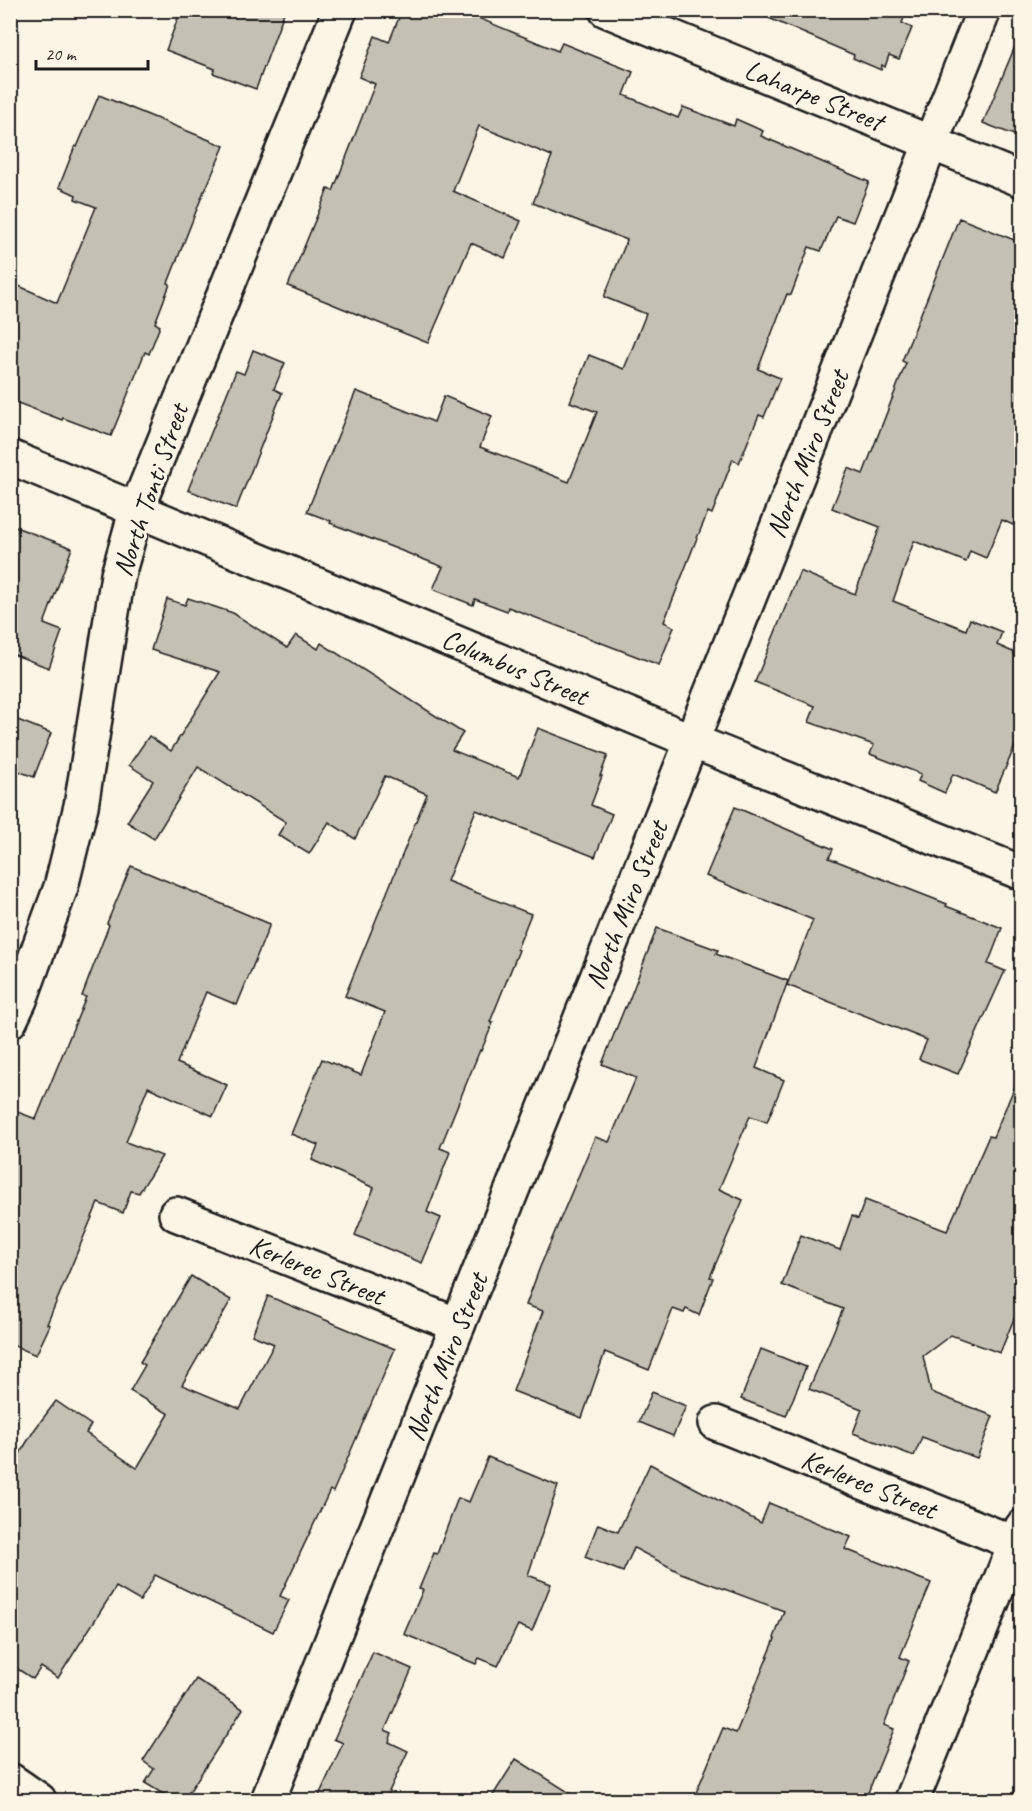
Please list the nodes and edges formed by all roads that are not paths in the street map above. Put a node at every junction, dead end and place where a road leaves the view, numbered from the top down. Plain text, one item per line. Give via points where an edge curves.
1 (340, 10) edge
2 (606, 10) edge
3 (984, 10) edge
4 (932, 143) junction
5 (1022, 180) edge
6 (10, 457) edge
7 (137, 508) junction
8 (692, 741) junction
9 (1022, 873) edge
10 (10, 1021) edge
11 (176, 1214) dead end
12 (458, 1325) junction
13 (716, 1423) dead end
14 (1019, 1538) edge
15 (10, 1780) edge
16 (39, 1800) edge
17 (268, 1800) edge
18 (912, 1800) edge

1 - 7 street, North Tonti Street
2 - 4 street, Laharpe Street
3 - 4 street, North Miro Street
4 - 5 street, Laharpe Street
4 - 8 street, North Miro Street
6 - 7 street, Columbus Street
7 - 8 street, Columbus Street
7 - 10 street, North Tonti Street via 118,575 81,806 61,887
8 - 9 street, Columbus Street
8 - 12 street, North Miro Street
11 - 12 street, Kerlerec Street
12 - 17 street, North Miro Street
13 - 14 street, Kerlerec Street
14 - 18 street
15 - 16 street

